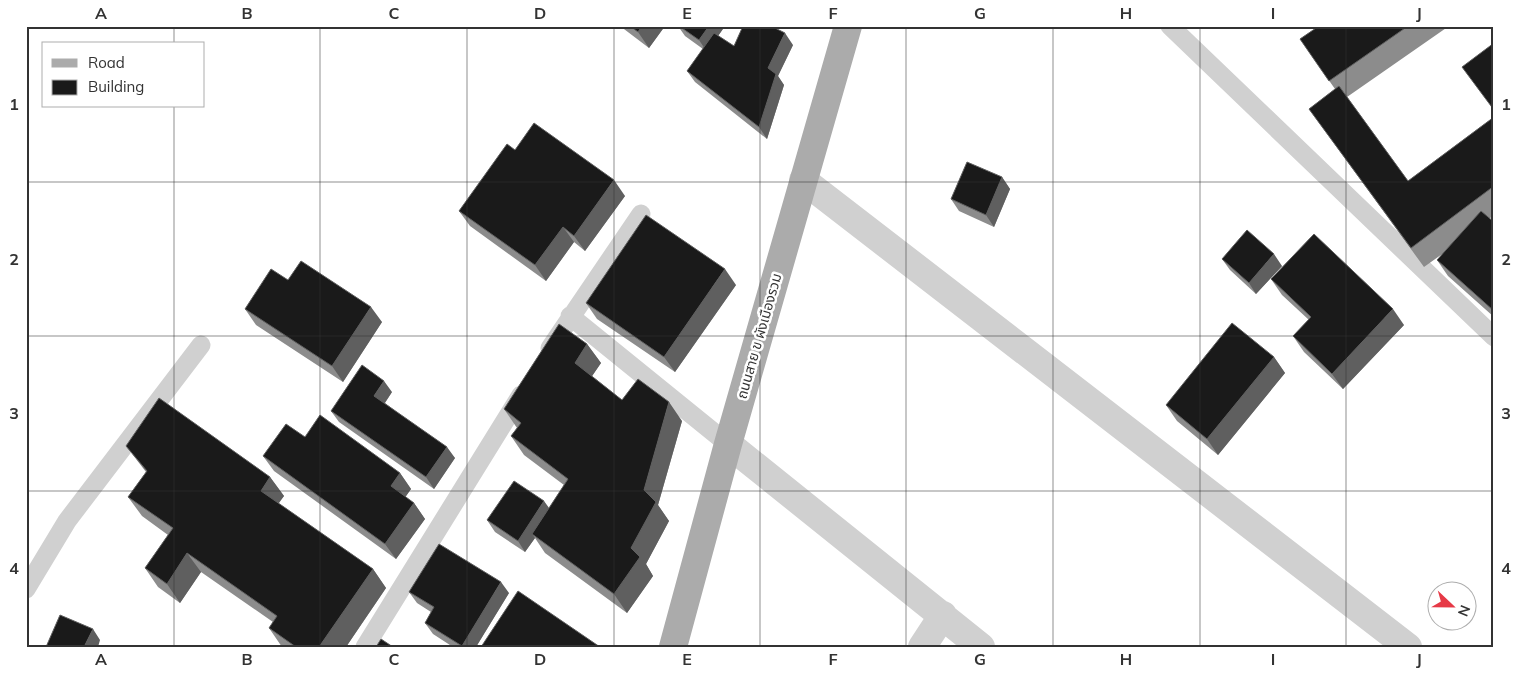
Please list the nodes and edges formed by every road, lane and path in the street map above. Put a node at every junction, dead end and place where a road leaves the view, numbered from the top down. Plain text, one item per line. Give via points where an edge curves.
1 (848, 26) edge
2 (1170, 26) edge
3 (803, 180) junction
4 (641, 214) dead end
5 (570, 316) junction
6 (1494, 337) edge
7 (201, 345) dead end
8 (538, 367) edge
9 (528, 384) edge
10 (728, 444) junction
11 (26, 589) edge
12 (943, 615) junction
13 (364, 647) edge
14 (673, 647) edge
15 (922, 647) edge
16 (981, 647) edge
17 (1408, 647) edge

1 - 3 main road, ถนนสาย ข ผังเมืองรวม
2 - 6 lane
3 - 10 main road, ถนนสาย ข ผังเมืองรวม
3 - 17 street
4 - 5 lane
5 - 8 lane
5 - 10 lane
7 - 11 lane via 67,521
9 - 13 lane
10 - 12 street
10 - 14 main road, ถนนสาย ข ผังเมืองรวม
12 - 15 street
12 - 16 street

